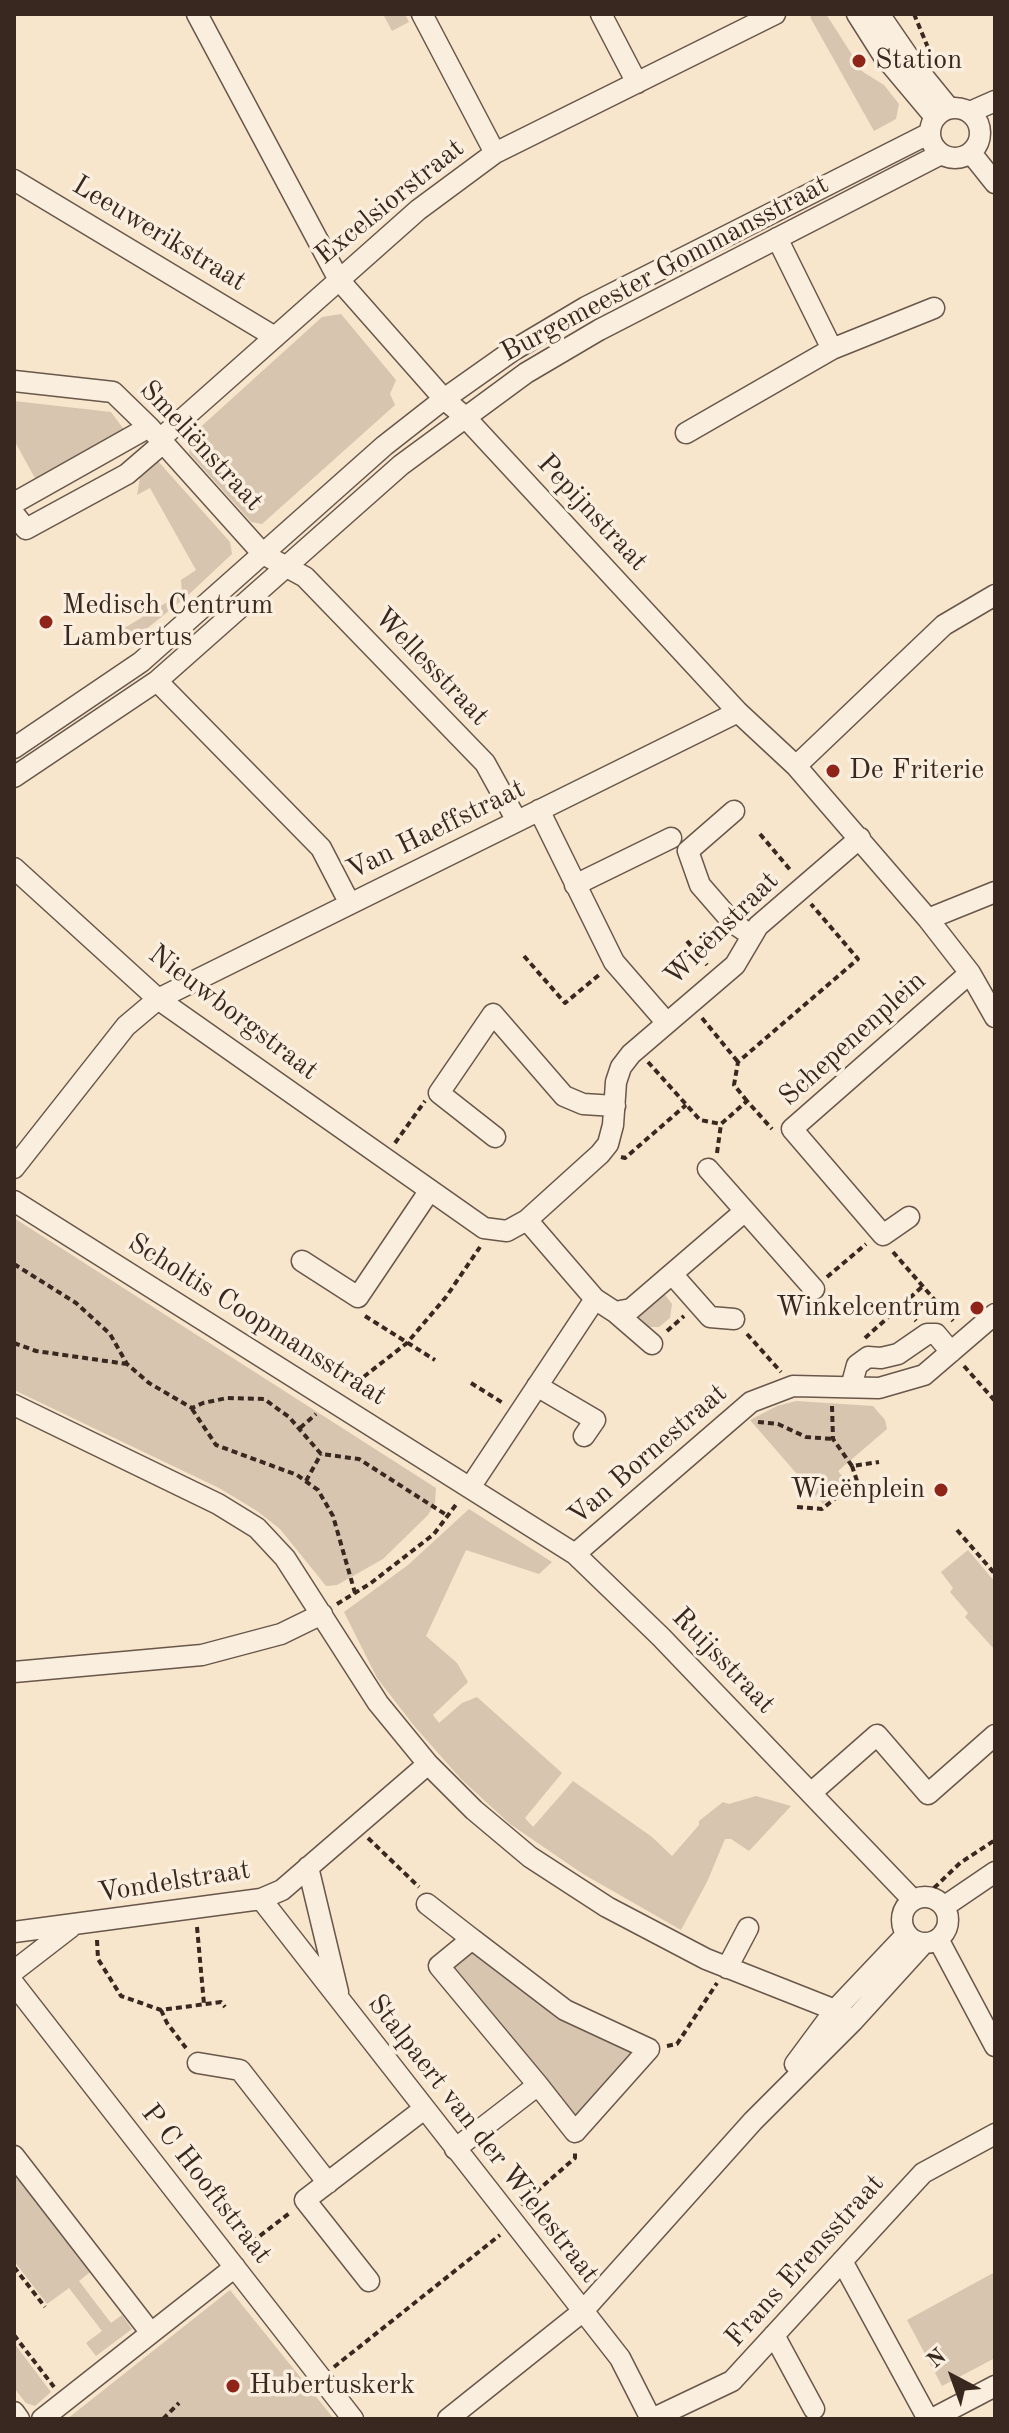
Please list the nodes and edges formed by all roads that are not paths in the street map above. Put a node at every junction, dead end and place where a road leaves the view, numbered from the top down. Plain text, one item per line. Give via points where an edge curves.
1 (197, 14) edge
2 (422, 14) edge
3 (601, 14) edge
4 (775, 14) edge
5 (857, 14) edge
6 (879, 14) edge
7 (637, 83) junction
8 (995, 101) edge
9 (970, 112) junction
10 (938, 119) junction
11 (982, 140) edge
12 (495, 153) junction
13 (941, 154) junction
14 (14, 180) edge
15 (995, 183) edge
16 (777, 238) junction
17 (339, 280) junction
18 (934, 308) dead end
19 (275, 337) junction
20 (832, 349) junction
21 (14, 381) edge
22 (444, 399) junction
23 (465, 417) junction
24 (686, 433) dead end
25 (157, 436) junction
26 (14, 503) edge
27 (14, 514) edge
28 (263, 554) junction
29 (289, 566) junction
30 (995, 595) edge
31 (157, 681) junction
32 (738, 712) junction
33 (14, 748) edge
34 (796, 766) junction
35 (14, 777) edge
36 (539, 810) junction
37 (734, 811) dead end
38 (517, 821) junction
39 (671, 838) dead end
40 (860, 838) junction
41 (14, 868) edge
42 (575, 885) junction
43 (995, 892) edge
44 (350, 904) junction
45 (928, 919) junction
46 (751, 935) junction
47 (970, 973) junction
48 (158, 999) junction
49 (995, 1017) edge
50 (667, 1023) junction
51 (615, 1106) junction
52 (495, 1137) dead end
53 (14, 1168) edge
54 (708, 1169) dead end
55 (430, 1190) junction
56 (14, 1201) edge
57 (745, 1211) junction
58 (909, 1217) dead end
59 (527, 1220) junction
60 (302, 1261) dead end
61 (672, 1274) junction
62 (814, 1289) road end
63 (595, 1299) junction
64 (615, 1312) junction
65 (995, 1314) edge
66 (734, 1319) road end
67 (652, 1344) road end
68 (951, 1352) junction
69 (537, 1386) junction
70 (842, 1387) junction
71 (14, 1405) edge
72 (584, 1436) dead end
73 (471, 1486) junction
74 (575, 1554) junction
75 (322, 1614) junction
76 (14, 1672) edge
77 (995, 1735) edge
78 (428, 1764) junction
79 (811, 1793) junction
80 (308, 1867) junction
81 (995, 1872) edge
82 (920, 1898) junction
83 (261, 1899) junction
84 (427, 1904) road end
85 (945, 1906) junction
86 (73, 1925) junction
87 (748, 1928) dead end
88 (14, 1932) edge
89 (472, 1939) junction
90 (923, 1939) junction
91 (727, 1968) junction
92 (14, 1971) edge
93 (14, 1984) edge
94 (340, 2000) junction
95 (844, 2016) junction
96 (995, 2046) edge
97 (198, 2063) road end
98 (538, 2085) junction
99 (424, 2109) junction
100 (995, 2134) edge
101 (455, 2149) junction
102 (14, 2156) edge
103 (328, 2183) junction
104 (842, 2261) junction
105 (232, 2264) junction
106 (369, 2281) dead end
107 (582, 2312) junction
108 (151, 2333) junction
109 (774, 2335) junction
110 (995, 2386) edge
111 (814, 2409) dead end
112 (14, 2412) edge
113 (645, 2417) edge
114 (19, 2419) edge
115 (42, 2419) edge
116 (353, 2419) edge
117 (448, 2419) edge
118 (930, 2419) edge

1 - 17 street, Pepijnstraat
2 - 12 street
3 - 7 street
4 - 7 street, Excelsiorstraat
5 - 10 street via 883,55
6 - 10 street via 914,65
7 - 12 street, Excelsiorstraat
8 - 9 street
9 - 10 street
9 - 11 street
10 - 13 street via 933,144
10 - 22 street, Burgemeester Gommansstraat via 586,307
11 - 13 street via 955,158
11 - 15 street
12 - 17 street, Excelsiorstraat via 418,210
13 - 16 street, Burgemeester Gommansstraat
14 - 19 street, Leeuwerikstraat
16 - 20 street
16 - 23 street, Burgemeester Gommansstraat via 599,330
17 - 19 street, Excelsiorstraat
17 - 22 street, Pepijnstraat
18 - 20 street
19 - 25 street, Excelsiorstraat
20 - 24 street
21 - 25 street, Smeliënstraat via 113,392
22 - 23 street, Pepijnstraat
22 - 28 street, Burgemeester Gommansstraat
23 - 29 street, Burgemeester Gommansstraat via 401,465
23 - 32 street, Pepijnstraat
25 - 26 street
25 - 27 street via 127,474 26,529
25 - 28 street, Smeliënstraat
28 - 29 street, Smeliënstraat
28 - 33 street, Burgemeester Gommansstraat via 141,662
29 - 31 street, Burgemeester Gommansstraat
29 - 38 street, Wellesstraat via 485,763
30 - 34 street via 944,625
31 - 35 street, Burgemeester Gommansstraat
31 - 44 street via 321,848
32 - 34 street, Pepijnstraat
32 - 36 street, Van Haeffstraat
34 - 40 street, Pepijnstraat
36 - 38 street, Van Haeffstraat
36 - 42 street
37 - 46 street via 688,851 700,885 733,923
38 - 44 street, Van Haeffstraat
39 - 42 street
40 - 45 street, Pepijnstraat
40 - 46 street, Wieënstraat
41 - 48 street, Nieuwborgstraat
42 - 50 street via 614,962
43 - 45 street
44 - 48 street, Van Haeffstraat
45 - 47 street, Pepijnstraat
46 - 50 street, Wieënstraat via 735,965
47 - 49 street, Pepijnstraat
47 - 58 street, Schepenenplein via 792,1129 882,1234
48 - 53 street, Van Haeffstraat via 126,1026
48 - 55 street, Nieuwborgstraat
50 - 51 street, Wieënstraat via 625,1061
51 - 52 street via 583,1104 564,1096 493,1014 439,1093
51 - 59 street, Wieënstraat via 604,1150
54 - 57 street
55 - 59 street, Nieuwborgstraat via 484,1228 507,1231
55 - 60 street via 358,1297
56 - 73 street, Scholtis Coopmansstraat
57 - 61 street
57 - 62 street
59 - 63 street
61 - 64 street via 631,1309
61 - 66 street via 710,1317
63 - 64 street
63 - 69 street
64 - 67 street
65 - 68 street, Van Bornestraat
68 - 70 street, Van Bornestraat via 924,1375 879,1388
68 - 70 street via 936,1334 927,1334 898,1354 868,1357
69 - 72 street via 595,1420
69 - 73 street
70 - 74 street, Van Bornestraat via 793,1386 751,1402
71 - 75 street via 257,1528 285,1558
73 - 74 street, Ruijsstraat
74 - 79 street, Ruijsstraat
75 - 76 street via 281,1634 202,1655
75 - 78 street via 378,1703
77 - 79 street via 928,1794 877,1735
78 - 80 street, Vondelstraat
78 - 91 street via 530,1857 607,1907
79 - 82 street, Ruijsstraat
80 - 83 street, Vondelstraat via 282,1890
80 - 94 street, Stalpaert van der Wielestraat
81 - 85 street
82 - 85 street
82 - 90 street via 903,1913 902,1921
83 - 86 street, Vondelstraat
83 - 94 street, Stalpaert van der Wielestraat
84 - 89 street
85 - 90 street via 948,1925
86 - 88 street, Vondelstraat
86 - 92 street, Vondelstraat
87 - 91 street
89 - 98 street via 439,1966
89 - 98 street via 565,2010 649,2049 575,2132
90 - 95 street
90 - 96 street
91 - 95 street
93 - 105 street, P C Hooftstraat
94 - 99 street, Stalpaert van der Wielestraat
95 - 107 street
97 - 103 street via 240,2070
98 - 101 street
99 - 101 street, Stalpaert van der Wielestraat
99 - 103 street
100 - 104 street, Frans Erensstraat via 923,2173
101 - 107 street, Stalpaert van der Wielestraat
102 - 108 street
103 - 106 street via 305,2200
104 - 109 street, Frans Erensstraat
104 - 118 street
105 - 108 street
105 - 116 street, P C Hooftstraat
107 - 113 street, Stalpaert van der Wielestraat via 620,2358
107 - 117 street
108 - 115 street
109 - 111 street
109 - 113 street, Frans Erensstraat via 732,2381
110 - 118 street
112 - 114 street

